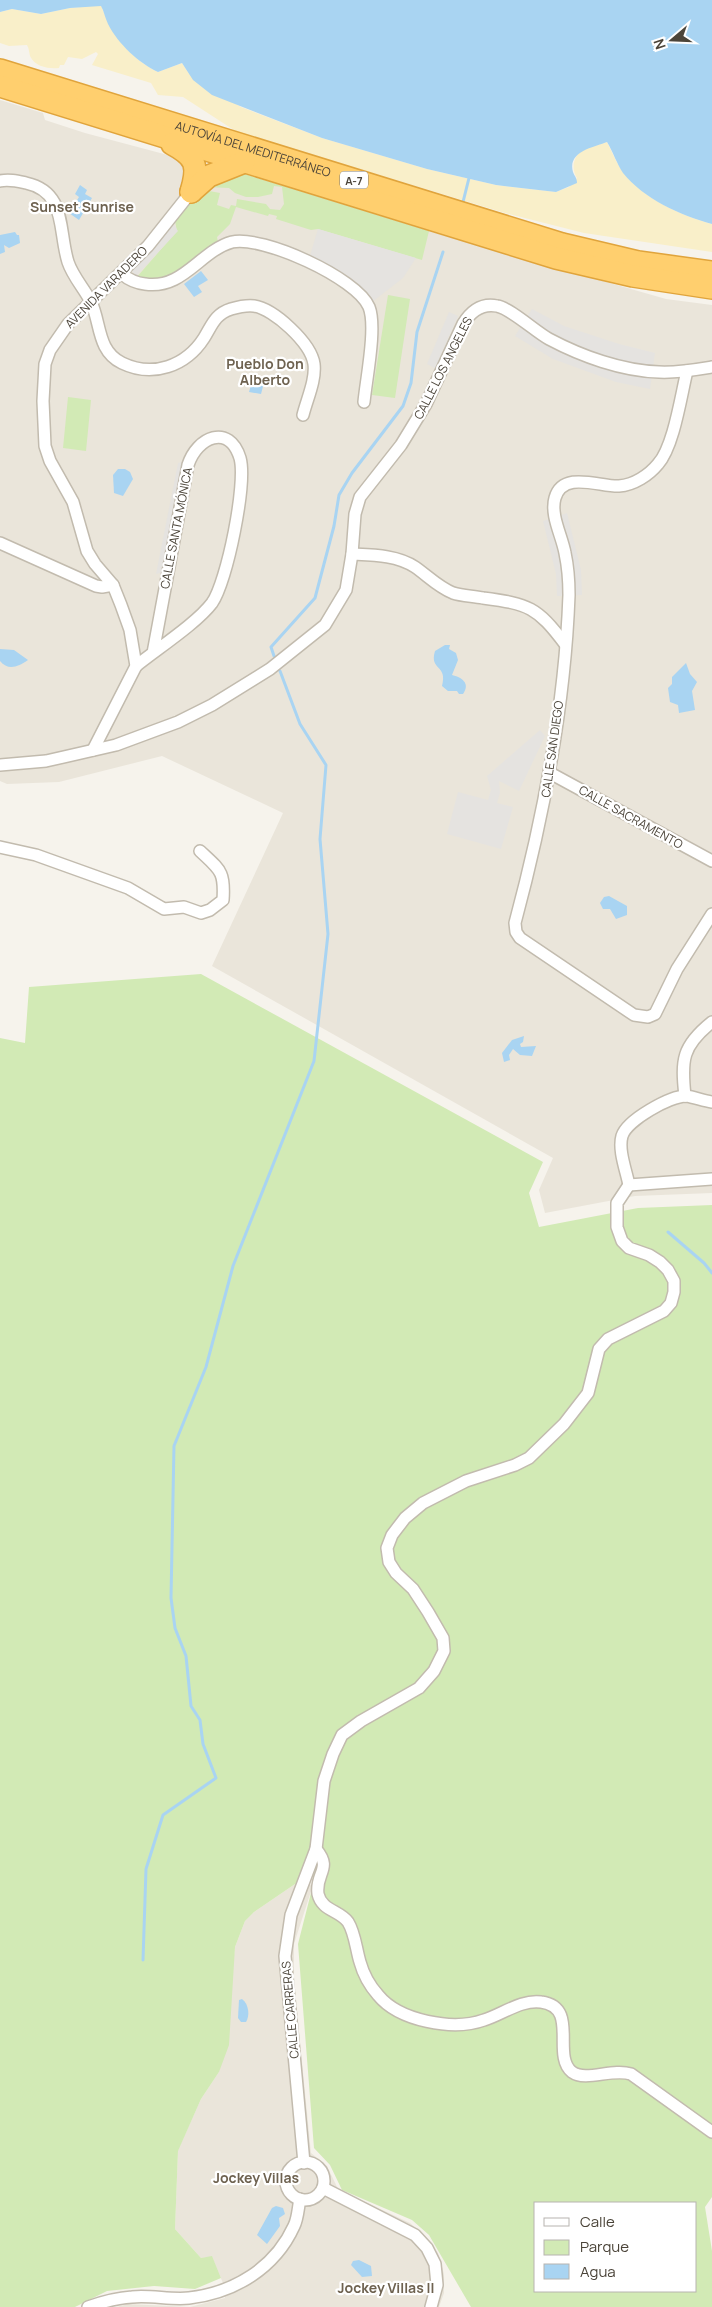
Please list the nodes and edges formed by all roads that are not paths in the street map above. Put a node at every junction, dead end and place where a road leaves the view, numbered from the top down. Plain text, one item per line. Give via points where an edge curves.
1 (0, 70) edge
2 (0, 86) edge
3 (152, 134) junction
4 (244, 162) junction
5 (0, 181) edge
6 (191, 192) junction
7 (712, 272) edge
8 (122, 274) junction
9 (712, 288) edge
10 (91, 302) junction
11 (712, 367) edge
12 (687, 371) junction
13 (364, 402) dead end
14 (302, 415) dead end
15 (0, 543) edge
16 (352, 554) junction
17 (113, 585) junction
18 (565, 644) junction
19 (153, 653) junction
20 (136, 666) junction
21 (93, 750) junction
22 (0, 765) edge
23 (550, 773) junction
24 (0, 848) edge
25 (200, 851) dead end
26 (712, 861) edge
27 (712, 914) edge
28 (712, 1022) edge
29 (685, 1096) junction
30 (712, 1102) edge
31 (712, 1179) edge
32 (629, 1185) junction
33 (316, 1848) junction
34 (712, 2132) edge
35 (304, 2163) junction
36 (323, 2188) junction
37 (300, 2200) junction
38 (88, 2307) edge
39 (431, 2307) edge

1 - 7 highway, AUTOVÍA DEL MEDITERRÁNEO / A-7 via 562,244 638,262
2 - 3 highway, AUTOVÍA DEL MEDITERRÁNEO / A-7
3 - 4 highway, AUTOVÍA DEL MEDITERRÁNEO / A-7
3 - 6 highway via 185,151 193,159 195,173
4 - 6 highway via 209,176
4 - 9 highway, AUTOVÍA DEL MEDITERRÁNEO / A-7 via 556,258 633,276
5 - 10 street via 36,185 53,197 69,264
6 - 8 street, AVENIDA VARADERO
8 - 10 street, AVENIDA VARADERO
8 - 13 street via 137,283 164,285 221,247 240,241 282,251 321,268 360,295 369,307 372,333
10 - 14 street via 108,352 119,362 145,369 168,367 183,360 204,338 220,314 243,306 265,310 292,330 312,355 313,380
10 - 17 street, AVENIDA VARADERO via 68,324 48,356 43,383 42,432 50,461 73,502 87,551
11 - 12 street, CALLE LOS ANGELES
12 - 16 street, CALLE LOS ANGELES via 658,372 578,353 548,338 500,306 478,308 463,324 426,404 401,445 360,497 355,514
12 - 18 street, CALLE SAN DIEGO via 672,434 659,463 632,483 620,486 581,480 571,482 555,496 554,510 568,576
15 - 17 street via 96,586
16 - 18 street via 385,556 414,566 455,594 500,600 533,609 545,618
16 - 21 street, CALLE LOS ANGELES via 346,590 325,625 270,669 178,722
17 - 20 street, AVENIDA VARADERO via 128,624
18 - 23 street, CALLE SAN DIEGO
19 - 19 street, CALLE SANTA MÓNICA via 203,612 213,602 219,588 232,543 241,473 236,448 222,438 214,437 198,446 188,465
19 - 20 street, CALLE SANTA MÓNICA
20 - 21 street
21 - 22 street, CALLE LOS ANGELES via 46,761
23 - 26 street, CALLE SACRAMENTO
23 - 27 street, CALLE SAN DIEGO via 515,922 520,938 634,1015 648,1018 656,1014 677,970
24 - 25 street via 36,854 128,888 164,909 184,907 201,913 223,900 224,885 221,871
28 - 29 street via 699,1032 688,1048 682,1068
29 - 30 street
29 - 32 street via 644,1113 633,1120 622,1135 621,1146
31 - 32 street
32 - 33 street via 617,1203 617,1227 622,1241 630,1248 649,1254 668,1270 674,1281 671,1303 664,1312 608,1339 599,1349 588,1393 564,1424 529,1458 443,1491 405,1518 392,1535 387,1548 389,1562 428,1612 443,1638 444,1651 420,1688 342,1735 324,1782
33 - 34 street via 324,1857 318,1896 326,1908 347,1920 369,1981 378,1996 389,2005 411,2016 457,2026 535,2002 548,2004 562,2020 564,2060 573,2072 580,2076 612,2071 631,2074
33 - 35 street, CALLE CARRERAS via 291,1915 285,1956
35 - 36 street via 320,2170
35 - 37 street via 289,2171 286,2182 290,2193
36 - 37 street via 316,2197
36 - 39 street via 415,2235 427,2248 435,2264 438,2285
37 - 38 street via 295,2224 281,2247 265,2266 244,2282 217,2293 187,2298 133,2297

